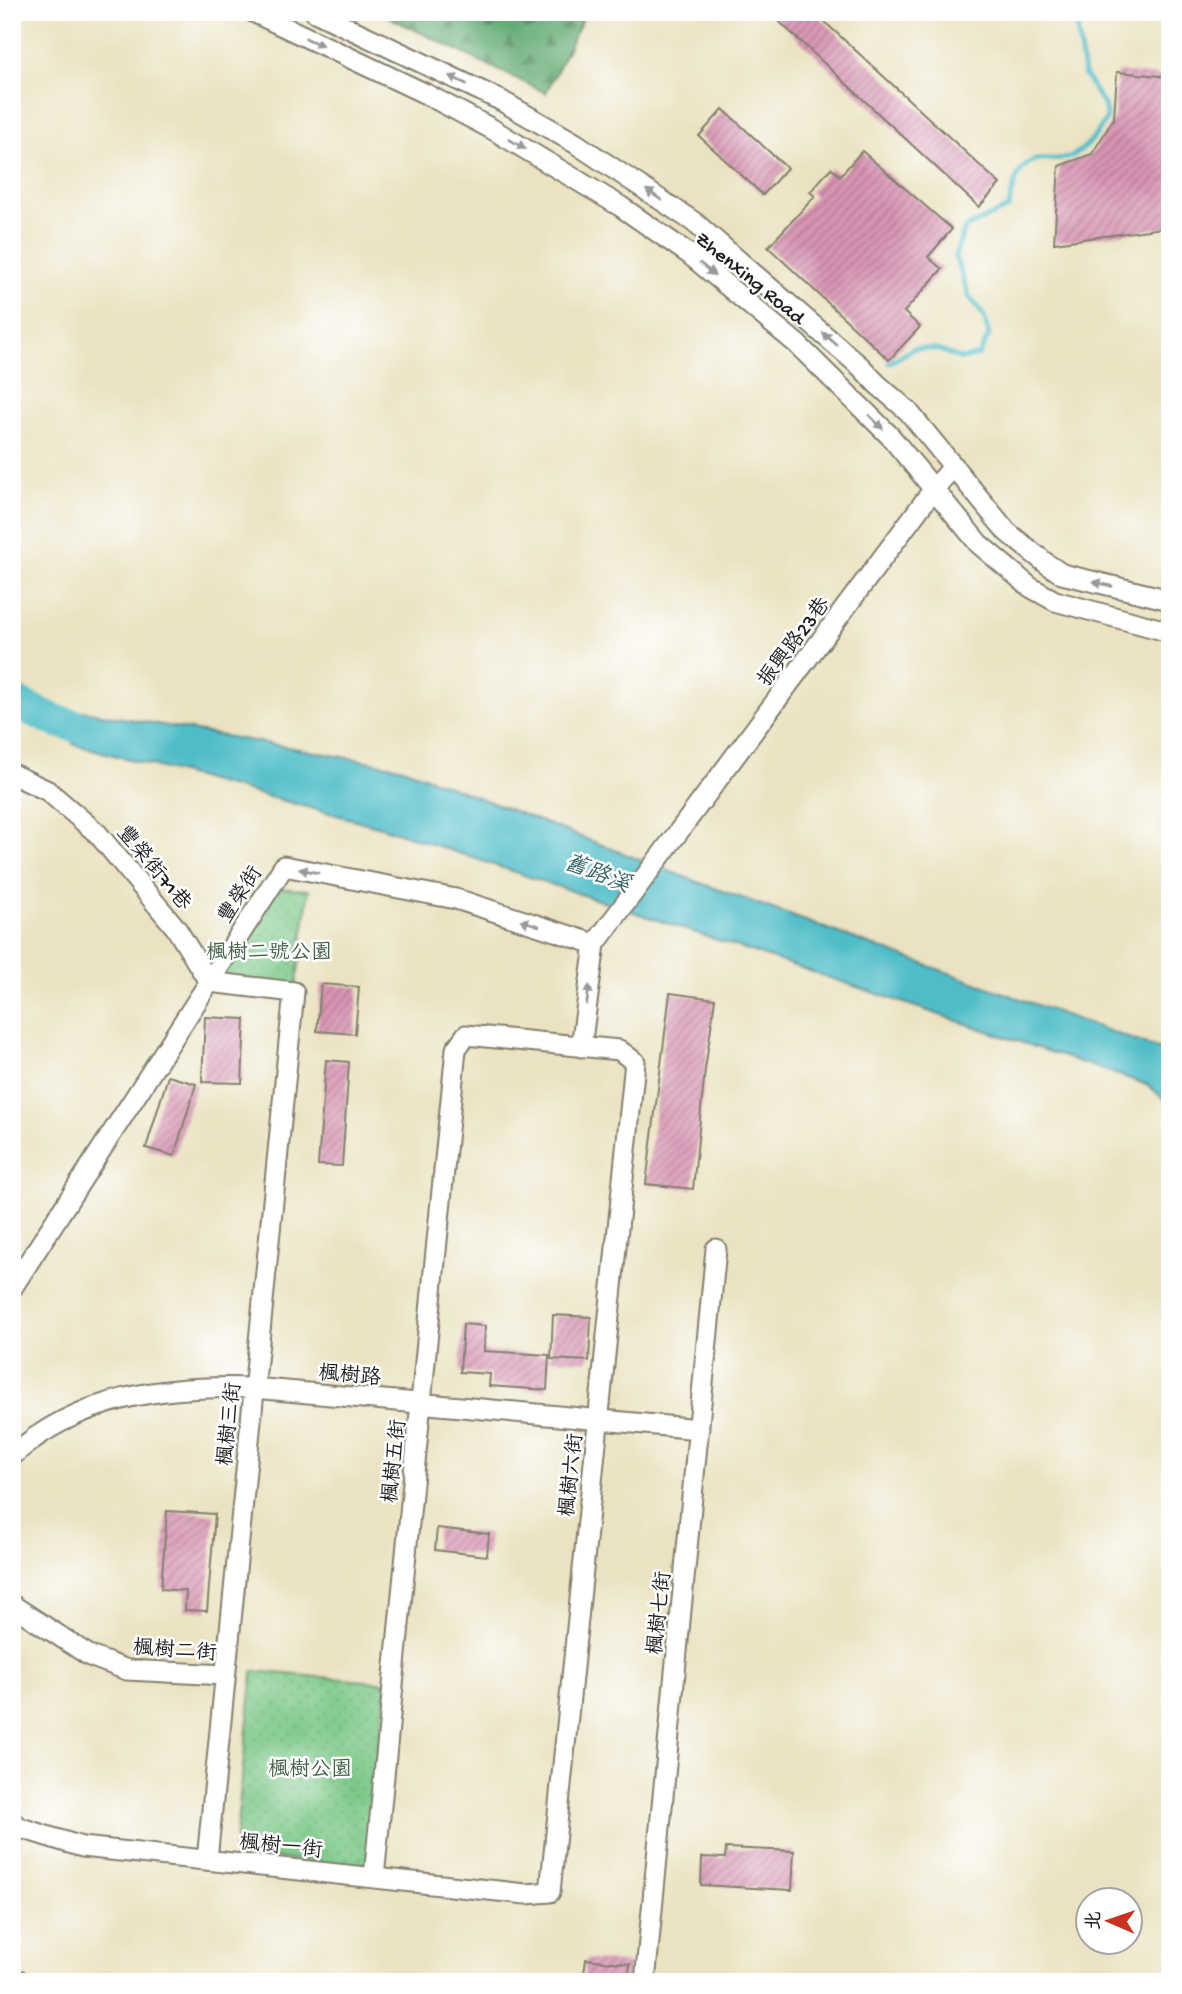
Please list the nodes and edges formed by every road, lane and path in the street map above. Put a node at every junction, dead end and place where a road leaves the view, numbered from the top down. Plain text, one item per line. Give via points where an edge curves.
1 (253, 12) edge
2 (315, 12) edge
3 (954, 466) junction
4 (933, 489) junction
5 (1170, 600) edge
6 (1170, 632) edge
7 (12, 774) edge
8 (595, 944) junction
9 (209, 982) junction
10 (580, 1046) junction
11 (716, 1249) dead end
12 (12, 1288) edge
13 (254, 1388) junction
14 (421, 1404) junction
15 (598, 1420) junction
16 (699, 1429) junction
17 (12, 1456) edge
18 (12, 1605) edge
19 (225, 1675) junction
20 (12, 1822) edge
21 (207, 1860) junction
22 (374, 1877) junction
23 (550, 1892) joint
24 (645, 1982) edge

1 -> 4 street, Zhenxing Road via 437,100 632,214 689,254 797,344 890,436
3 -> 2 street, Zhenxing Road via 908,411 694,222 510,106
3 - 4 street, 振興路23巷
5 -> 3 street, Zhenxing Road via 1062,574 1007,532
4 - 6 street, Zhenxing Road via 979,544 1030,587 1055,601
4 - 8 street, 振興路23巷
7 - 9 street, 豐榮街71巷 via 48,791 98,834 176,928
8 -> 9 street, 豐榮街 via 456,899 284,866
10 -> 8 street
9 - 12 street, 豐榮街
9 - 13 street, 楓樹三街 via 294,992
10 - 14 street, 楓樹五街 via 466,1035 456,1049
10 - 15 street, 楓樹六街 via 619,1050 635,1062
11 - 16 street, 楓樹七街
13 - 14 street, 楓樹路
13 - 17 street, 楓樹路 via 162,1391 99,1404 57,1424
13 - 19 street, 楓樹三街
14 - 15 street, 楓樹路
14 - 22 street, 楓樹五街
15 - 16 street, 楓樹路
15 - 23 street, 楓樹六街
16 - 24 street, 楓樹七街
18 - 19 street, 楓樹二街 via 90,1656 127,1670
19 - 21 street, 楓樹三街
20 - 21 street, 楓樹一街 via 82,1847
21 - 22 street, 楓樹一街
22 - 23 street, 楓樹一街 via 526,1894

